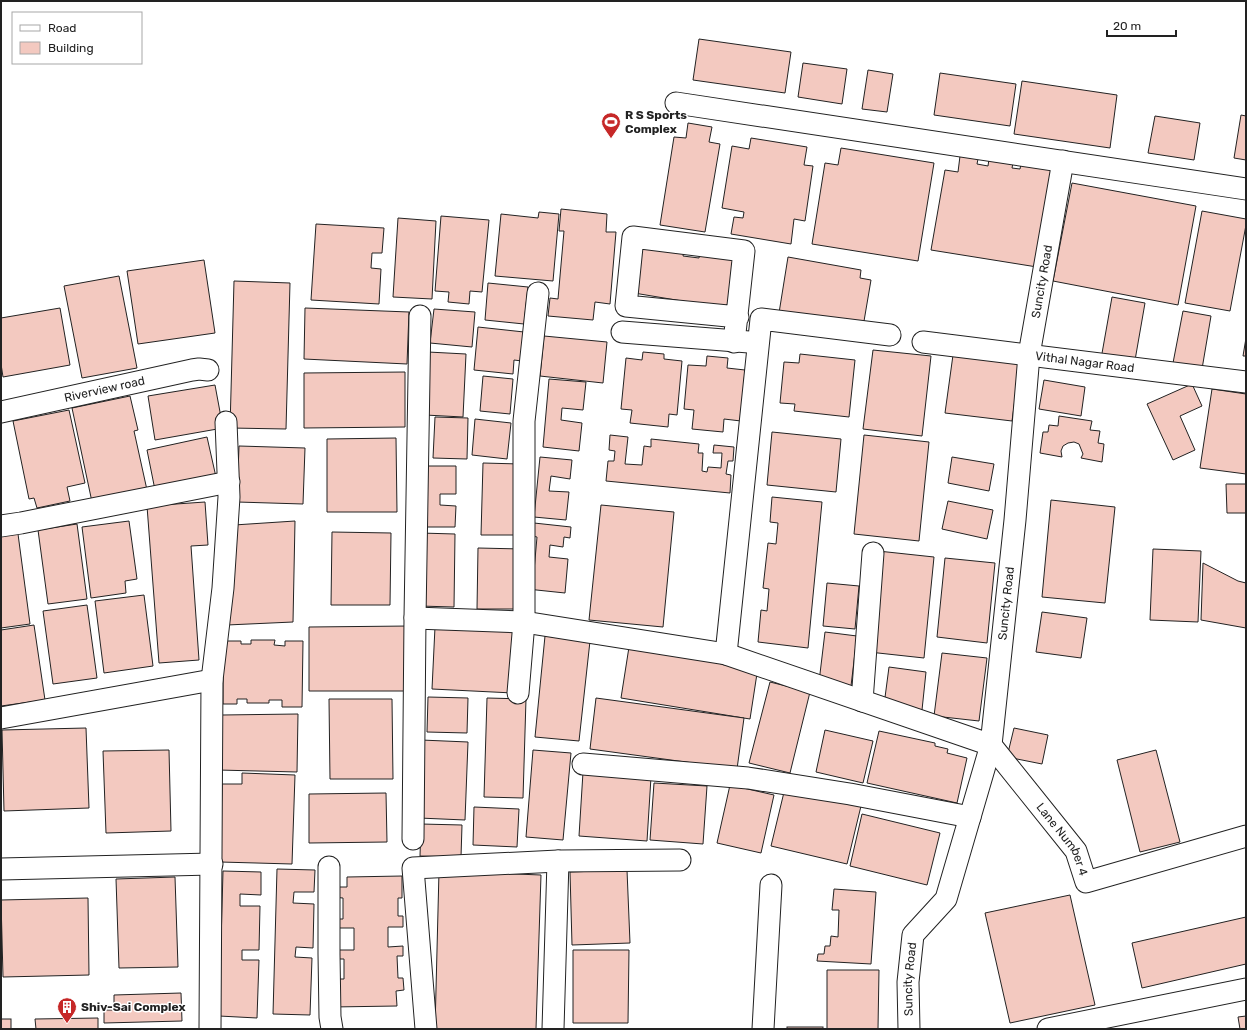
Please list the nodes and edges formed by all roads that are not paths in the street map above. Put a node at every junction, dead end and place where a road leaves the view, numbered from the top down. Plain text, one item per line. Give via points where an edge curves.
1 (676, 104) dead end
2 (1063, 161) junction
3 (1246, 189) edge
4 (538, 293) dead end
5 (643, 308) junction
6 (420, 316) dead end
7 (738, 317) junction
8 (890, 335) dead end
9 (734, 342) junction
10 (923, 342) dead end
11 (759, 343) junction
12 (1029, 355) junction
13 (208, 370) dead end
14 (1246, 382) edge
15 (1, 412) edge
16 (226, 422) dead end
17 (229, 482) junction
18 (1, 526) edge
19 (873, 553) dead end
20 (415, 618) junction
21 (524, 622) junction
22 (726, 654) junction
23 (212, 680) junction
24 (518, 693) dead end
25 (862, 701) junction
26 (1, 718) edge
27 (991, 745) junction
28 (583, 764) dead end
29 (970, 817) junction
30 (1246, 836) edge
31 (413, 839) dead end
32 (680, 860) dead end
33 (558, 861) junction
34 (212, 864) junction
35 (330, 867) dead end
36 (1, 869) edge
37 (771, 885) dead end
38 (1246, 989) edge
39 (210, 1029) edge
40 (332, 1029) edge
41 (426, 1029) edge
42 (553, 1029) edge
43 (763, 1029) edge
44 (909, 1029) edge
45 (1048, 1029) edge

1 - 2 street
2 - 3 street
2 - 12 street, Suncity Road
4 - 21 street via 524,421
5 - 7 street
5 - 7 street via 626,306 633,237 744,251
5 - 9 street via 631,333
6 - 20 street
7 - 9 street
8 - 11 street via 761,319
9 - 11 street
10 - 12 street, Vithal Nagar Road
11 - 22 street
12 - 14 street, Vithal Nagar Road
12 - 27 street, Suncity Road via 1015,520
13 - 15 street, Riverview road via 192,370
16 - 17 street
17 - 18 street
17 - 23 street via 223,588
19 - 25 street
20 - 21 street
20 - 31 street
21 - 22 street
21 - 24 street
22 - 25 street
23 - 26 street
23 - 34 street
25 - 27 street
27 - 29 street, Suncity Road
27 - 30 street, Lane Number 4 via 1076,851 1086,882
28 - 29 street via 748,778
29 - 44 street, Suncity Road via 946,899 913,935 908,982
32 - 33 street
33 - 41 street via 413,868
33 - 42 street
34 - 36 street
34 - 39 street
35 - 40 street via 329,962
37 - 43 street
38 - 45 street

